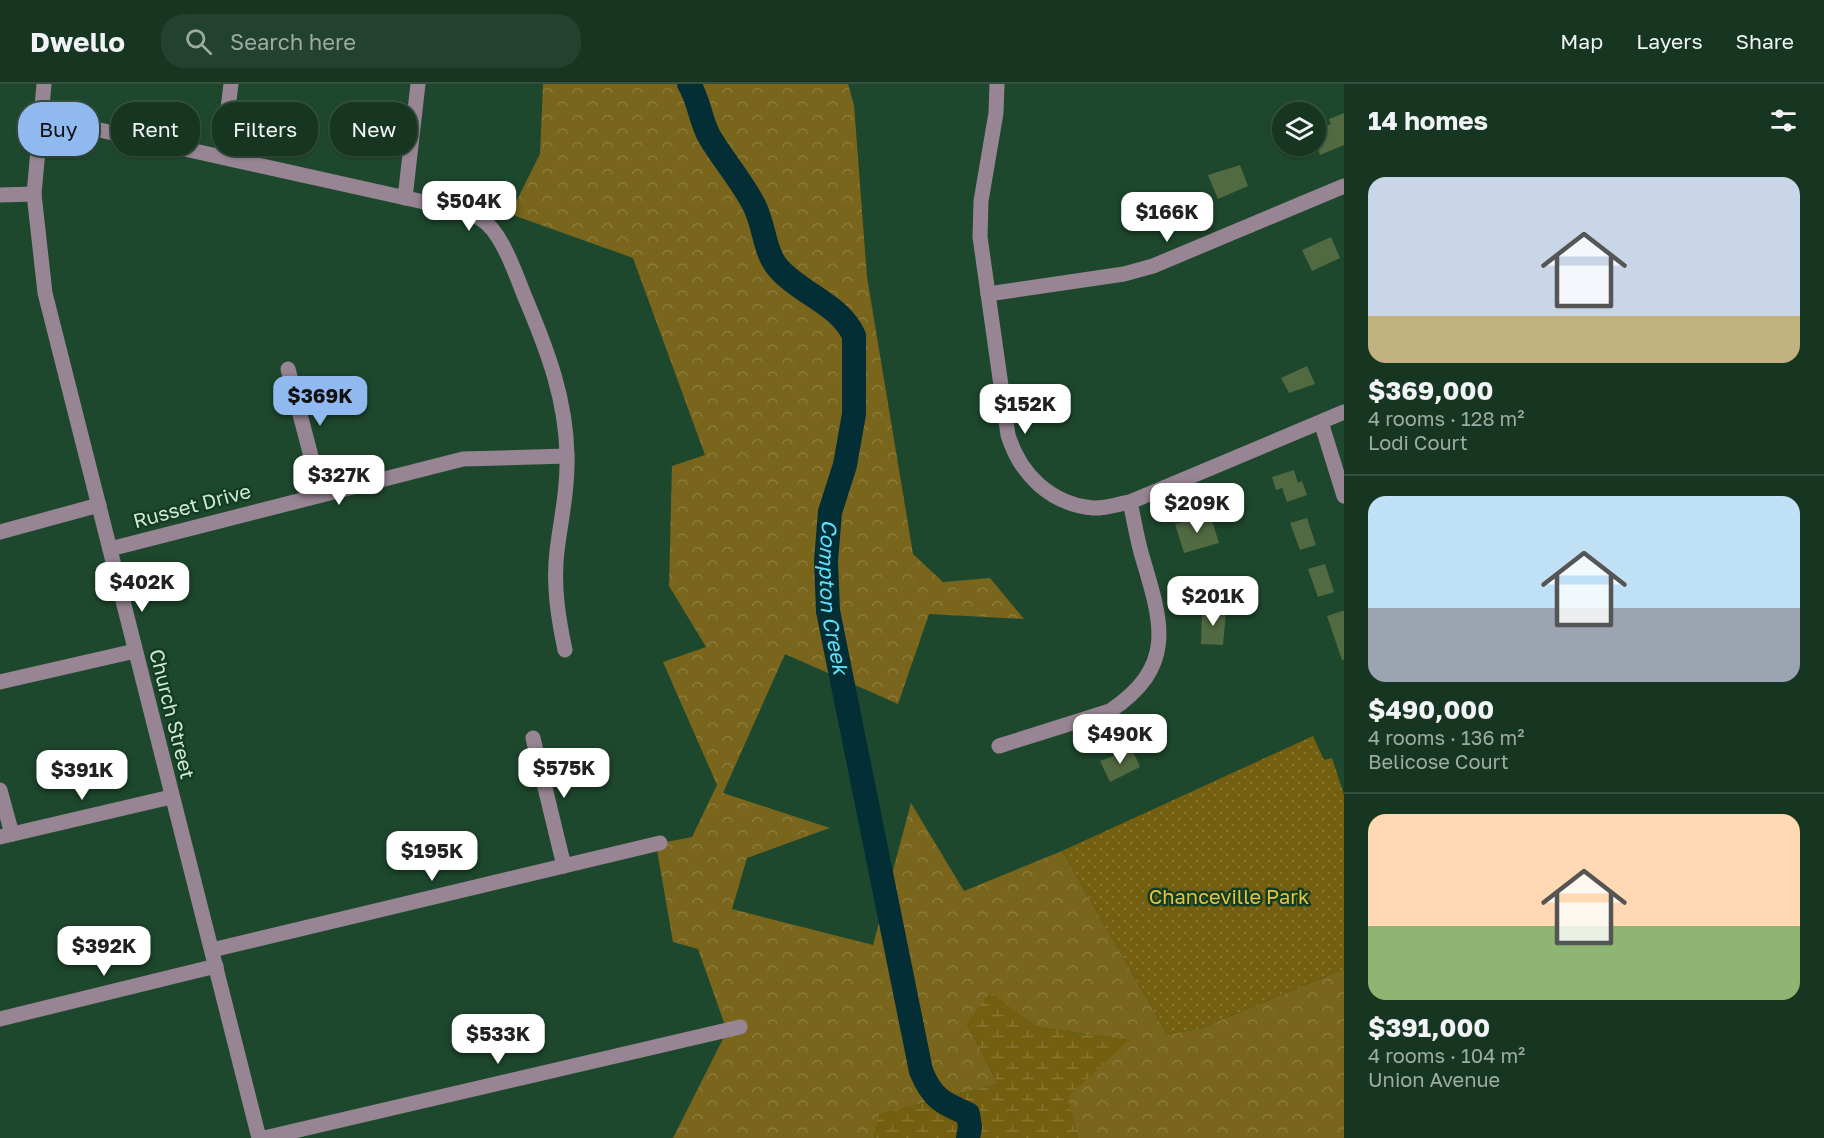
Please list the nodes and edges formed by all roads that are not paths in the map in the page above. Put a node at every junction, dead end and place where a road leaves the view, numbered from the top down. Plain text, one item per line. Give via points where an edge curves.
1 (44, 84) edge
2 (231, 84) edge
3 (418, 84) edge
4 (997, 84) edge
5 (42, 102) edge
6 (99, 130) edge
7 (37, 156) edge
8 (222, 157) junction
9 (1344, 186) edge
10 (34, 194) junction
11 (0, 195) edge
12 (405, 198) junction
13 (988, 294) junction
14 (288, 369) dead end
15 (1344, 412) edge
16 (1321, 422) junction
17 (567, 456) junction
18 (321, 494) junction
19 (1344, 496) edge
20 (1130, 502) junction
21 (99, 505) junction
22 (0, 532) edge
23 (110, 549) junction
24 (565, 650) dead end
25 (135, 651) junction
26 (0, 682) edge
27 (533, 738) dead end
28 (999, 746) dead end
29 (0, 790) edge
30 (171, 797) junction
31 (6, 836) edge
32 (660, 843) dead end
33 (564, 866) junction
34 (212, 950) junction
35 (216, 966) junction
36 (0, 1019) edge
37 (740, 1027) dead end
38 (259, 1138) edge
39 (264, 1138) edge

1 - 5 street, Church Street
2 - 8 street
3 - 12 street
4 - 13 street via 980,213
6 - 8 street
7 - 10 street, Church Street
8 - 12 street
9 - 13 street via 1153,266 1124,274
10 - 11 street
10 - 21 street, Church Street via 45,293
12 - 17 street via 480,219 497,236 555,373 564,412
13 - 20 street via 1008,435 1021,465 1048,492 1077,505 1095,508
14 - 18 street
15 - 16 street
16 - 19 street
16 - 20 street
17 - 18 street, Russet Drive via 463,459
17 - 24 street via 555,579
18 - 23 street, Russet Drive
20 - 28 street via 1160,626 1156,655 1148,675 1110,711
21 - 22 street
21 - 23 street, Church Street
23 - 25 street, Church Street
25 - 26 street
25 - 30 street, Church Street
27 - 33 street
29 - 31 street
30 - 31 street
30 - 34 street, Church Street
32 - 33 street
33 - 34 street
34 - 35 street, Church Street
35 - 36 street
35 - 38 street, Church Street
37 - 39 street

